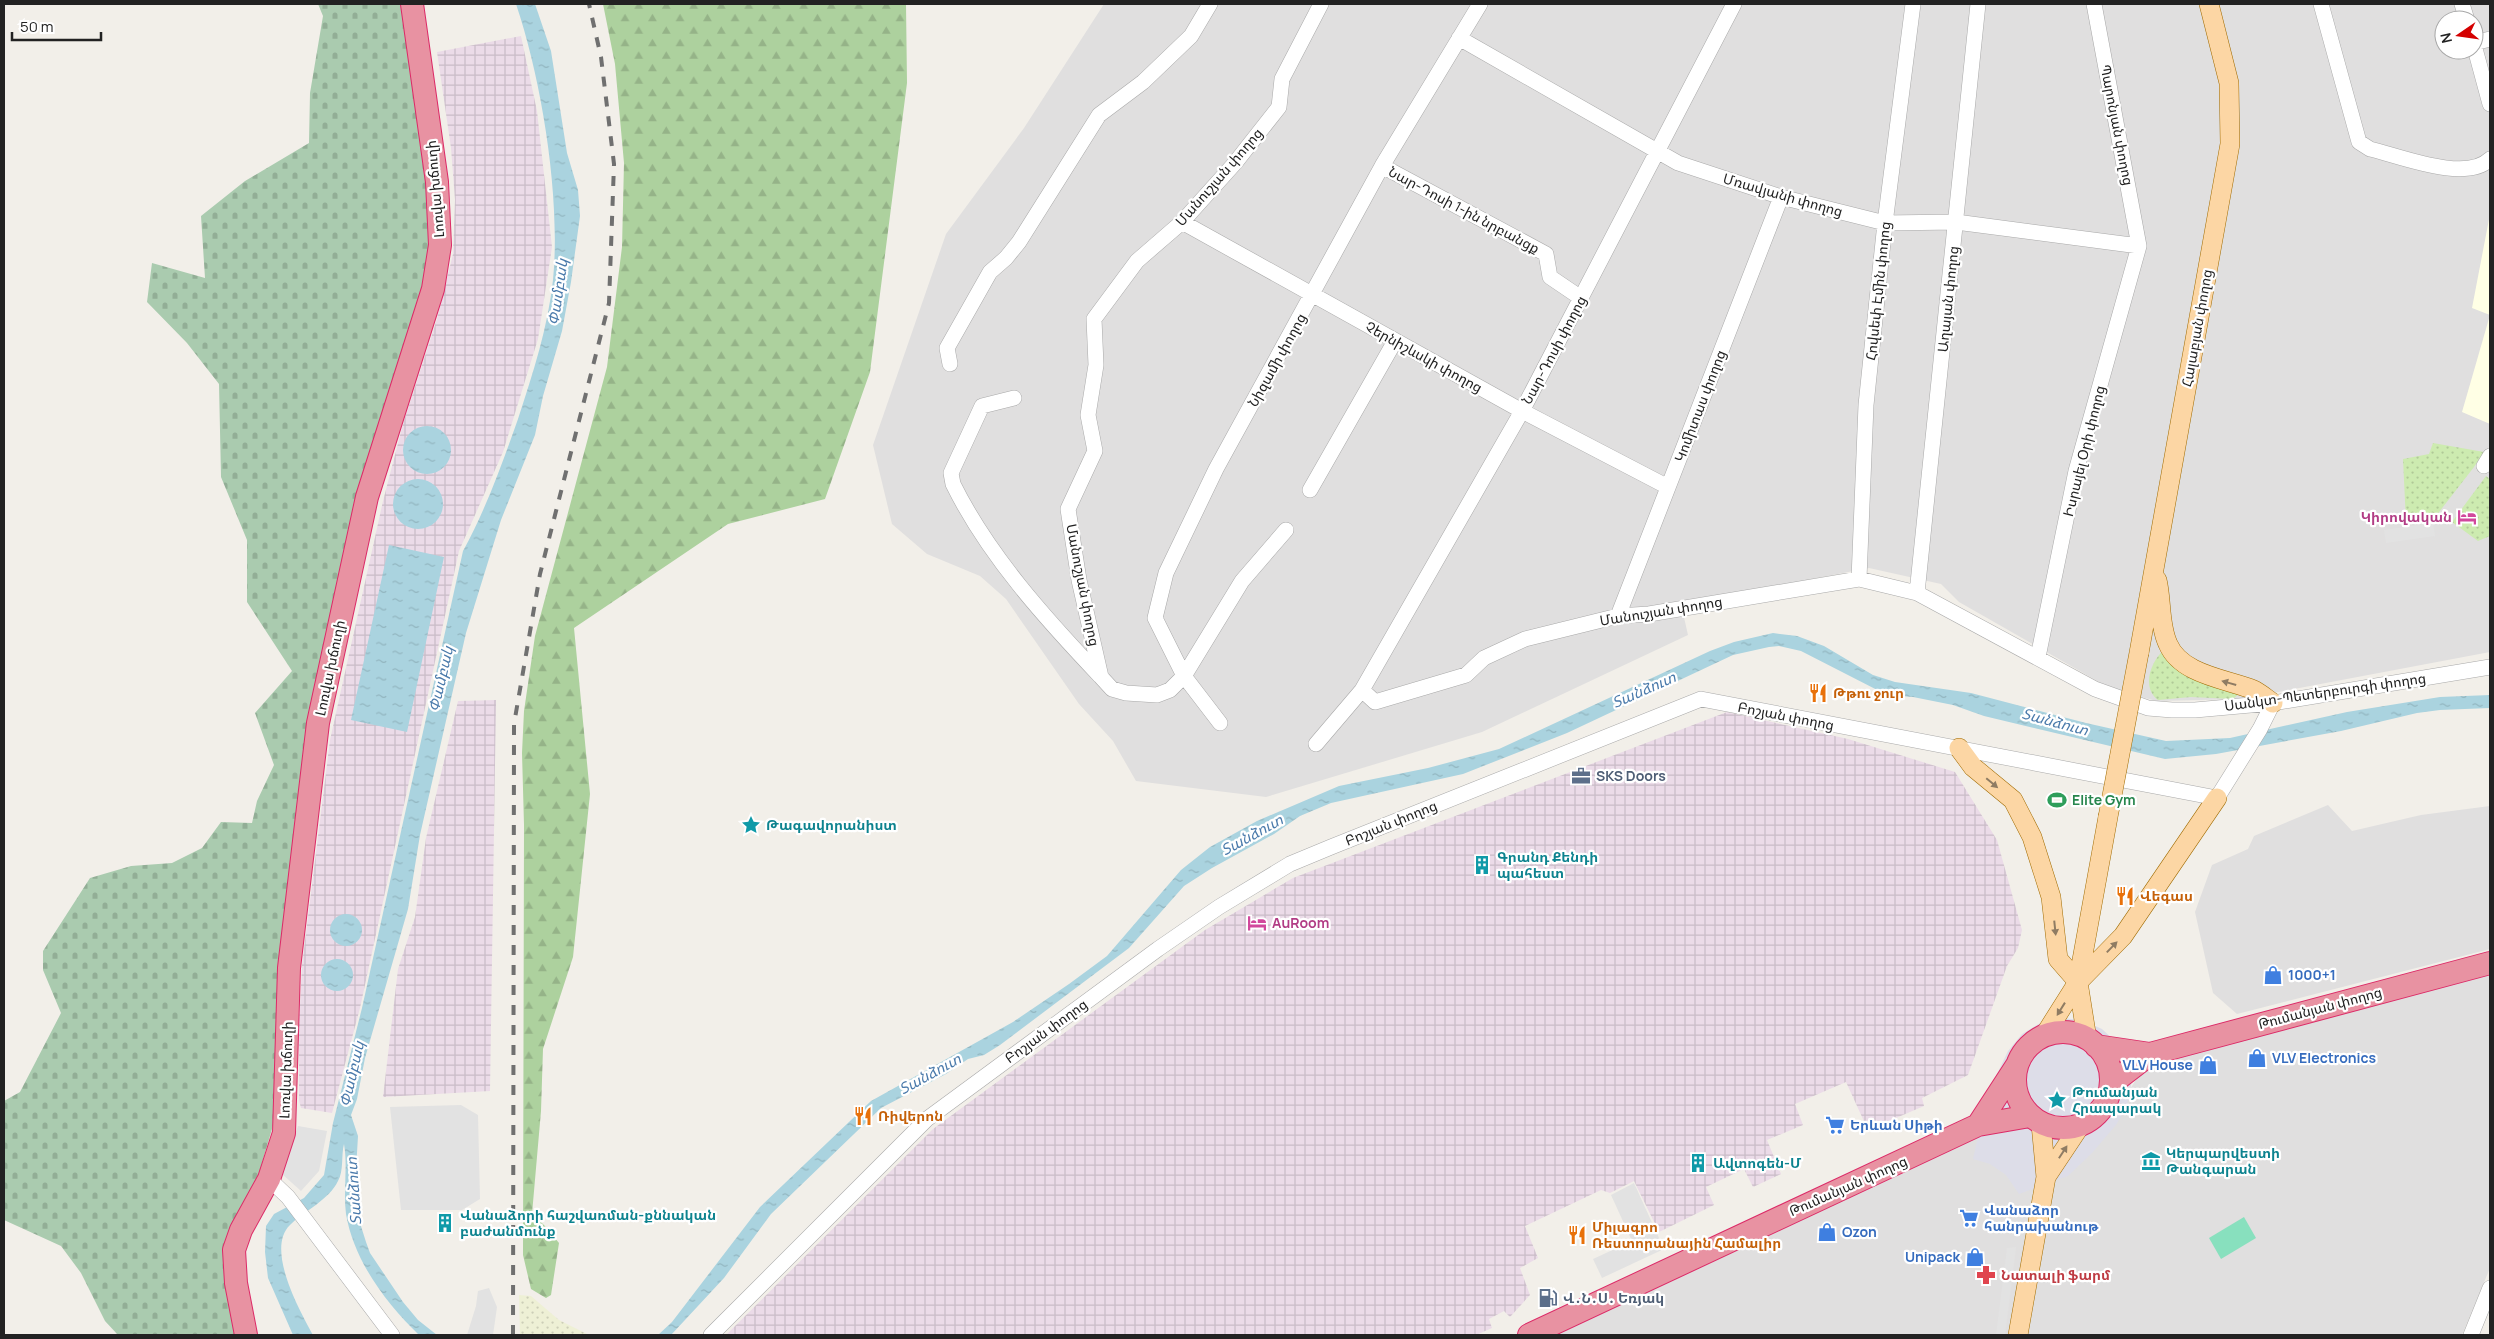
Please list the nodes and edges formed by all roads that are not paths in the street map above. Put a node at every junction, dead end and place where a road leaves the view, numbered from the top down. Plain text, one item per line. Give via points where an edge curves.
1 (412, 4) edge
2 (1210, 4) edge
3 (1321, 4) edge
4 (1480, 4) edge
5 (1734, 4) edge
6 (1913, 4) edge
7 (1978, 4) edge
8 (2094, 4) edge
9 (2209, 4) edge
10 (2321, 4) edge
11 (1459, 38) junction
12 (2478, 60) edge
13 (2490, 104) edge
14 (1658, 152) junction
15 (2490, 159) edge
16 (1382, 166) junction
17 (1781, 197) junction
18 (1182, 222) junction
19 (1956, 222) junction
20 (1885, 223) junction
21 (2139, 246) junction
22 (1313, 295) junction
23 (1581, 298) junction
24 (1395, 341) junction
25 (950, 364) dead end
26 (1014, 398) dead end
27 (1522, 411) junction
28 (1668, 487) junction
29 (1310, 490) dead end
30 (1286, 530) dead end
31 (2154, 569) junction
32 (1859, 579) junction
33 (1917, 594) junction
34 (1618, 616) junction
35 (2038, 657) junction
36 (2490, 667) edge
37 (1184, 676) junction
38 (1101, 677) junction
39 (1362, 690) junction
40 (2273, 703) junction
41 (1220, 723) dead end
42 (1316, 744) dead end
43 (1959, 748) junction
44 (2217, 798) junction
45 (2490, 964) edge
46 (2078, 982) junction
47 (2044, 1036) junction
48 (2092, 1042) junction
49 (2150, 1054) junction
50 (2018, 1064) junction
51 (2110, 1084) junction
52 (2036, 1120) junction
53 (1978, 1125) junction
54 (2080, 1126) junction
55 (2046, 1177) junction
56 (268, 1178) junction
57 (2490, 1288) edge
58 (246, 1335) edge
59 (392, 1335) edge
60 (711, 1335) edge
61 (1529, 1335) edge
62 (2018, 1335) edge
63 (2470, 1335) edge

1 - 56 highway, Լոռվա խճուղի via 438,182 440,245 433,289 367,497 318,723 289,968 284,1133
2 - 25 street via 1191,36 1143,82 1099,115 1019,242 990,272 947,348
3 - 18 street, Մանուշյան փողոց via 1282,80 1279,107
4 - 11 street, Նիզամի փողոց
5 - 14 street, Նար-Դոսի փողոց
6 - 20 street, Հովսեփ Էմին փողոց
7 - 19 street, Աղայան փողոց
8 - 21 street, Պարոնյան փողոց
9 - 31 main road, Հալաբյան փողոց via 2230,83 2230,144
10 - 15 street via 2359,142 2370,149 2455,170 2477,167
11 - 14 street, Մռավյանի փողոց
11 - 16 street, Նիզամի փողոց
12 - 13 street
14 - 17 street, Մռավյանի փողոց via 1678,163
14 - 23 street, Նար-Դոսի փողոց
16 - 22 street, Նիզամի փողոց
16 - 23 street, Նար-Դոսի 1-ին նրբանցք via 1546,254 1550,277
17 - 20 street, Մռավյանի փողոց
17 - 28 street, Կոմիտաս փողոց
18 - 22 street, Չերնիշևսկի փողոց
18 - 38 street, Մանուշյան փողոց via 1137,261 1094,319 1096,365 1088,415 1095,451 1068,509
19 - 20 street, Մռավյանի փողոց
19 - 21 street, Մռավյանի փողոց
19 - 33 street, Աղայան փողոց
20 - 32 street, Հովսեփ Էմին փողոց via 1866,405
21 - 35 street, Իսրայել Օրի փողոց via 2076,471
22 - 24 street, Չերնիշևսկի փողոց
22 - 37 street, Նիզամի փողոց via 1216,469 1166,573 1155,618
23 - 27 street, Նար-Դոսի փողոց
24 - 27 street, Չերնիշևսկի փողոց
24 - 29 street
26 - 38 street via 982,406 951,473 952,484 998,557 1063,637
27 - 28 street, Չերնիշևսկի փողոց
27 - 39 street, Նար-Դոսի փողոց
28 - 34 street, Կոմիտաս փողոց
30 - 37 street via 1242,581
40 -> 31 main road via 2254,690 2200,672 2175,654 2165,637
31 - 46 main road, Հալաբյան փողոց, bridge
32 - 33 street, Մանուշյան փողոց
32 - 34 street, Մանուշյան փողոց via 1649,614
33 - 35 street, Սանկտ-Պետերբուրգի փողոց
34 - 39 street, Մանուշյան փողոց via 1525,639 1484,658 1466,675 1375,702
35 - 40 street, Սանկտ-Պետերբուրգի փողոց via 2095,689 2148,708 2195,710
36 - 40 street, Սանկտ-Պետերբուրգի փողոց
37 - 38 street via 1170,690 1158,695 1112,689
37 - 41 street, Նիզամի փողոց
39 - 42 street
40 - 44 street
43 - 44 street, Բոշյան փողոց
43 -> 46 main road via 1973,767 2013,800 2032,837 2051,897 2058,959
43 - 60 street, Բոշյան փողոց via 1701,699 1290,864 1158,949 927,1119
46 -> 44 main road via 2123,936
45 - 49 highway, Թումանյան փողոց
46 -> 47 main road
46 - 48 main road
47 - 48 highway via 2062,1032 2076,1034
47 - 50 highway via 2024,1051
48 - 49 highway
48 - 51 highway via 2108,1064
49 - 51 highway
50 - 52 highway via 2016,1092 2021,1105
50 - 53 highway
51 - 54 highway via 2108,1097 2101,1109
52 - 53 highway, Թումանյան փողոց
52 - 54 highway via 2061,1128
52 - 55 main road
53 - 61 highway, Թումանյան փողոց
55 -> 54 main road
55 - 62 main road
56 - 58 highway, Լոռվա խճուղի via 234,1250 236,1283
56 - 59 street via 288,1197 349,1274
57 - 63 street

